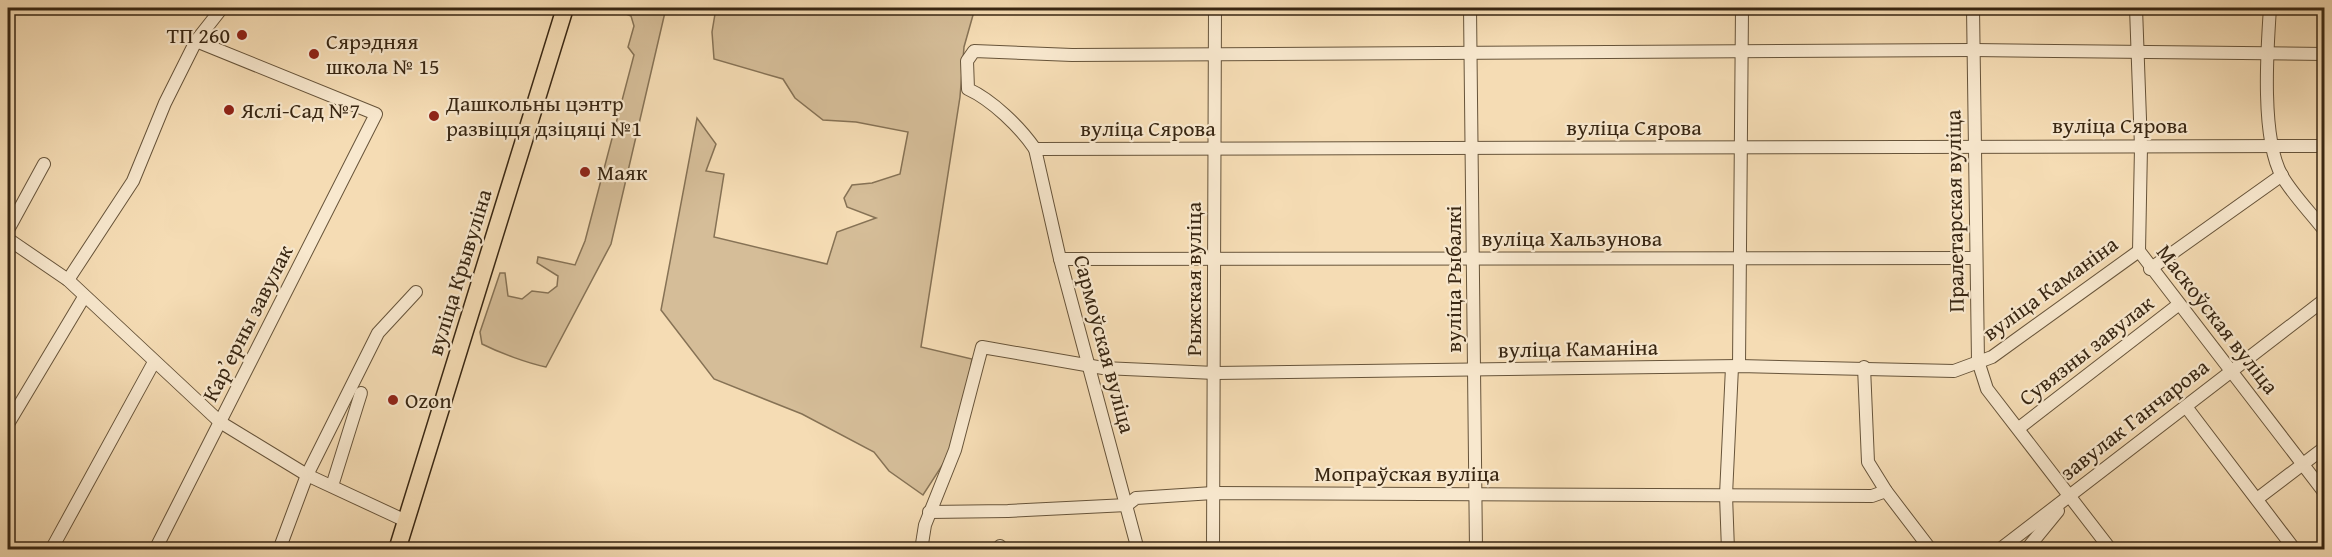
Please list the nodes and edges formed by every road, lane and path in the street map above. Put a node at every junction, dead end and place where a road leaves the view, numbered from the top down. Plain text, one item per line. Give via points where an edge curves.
1 (222, 8) edge
2 (565, 8) edge
3 (1215, 8) edge
4 (1470, 8) edge
5 (1742, 8) edge
6 (1973, 8) edge
7 (2136, 8) edge
8 (2270, 8) edge
9 (196, 41) junction
10 (1973, 50) junction
11 (2136, 50) junction
12 (1471, 52) junction
13 (1742, 52) junction
14 (1215, 53) junction
15 (2267, 54) junction
16 (2325, 54) edge
17 (1974, 146) junction
18 (2271, 146) junction
19 (2325, 146) edge
20 (1742, 147) junction
21 (2141, 147) junction
22 (1472, 148) junction
23 (1035, 149) junction
24 (1214, 149) junction
25 (44, 164) dead end
26 (2282, 175) junction
27 (8, 230) edge
28 (2325, 230) edge
29 (8, 239) edge
30 (2139, 251) junction
31 (1976, 258) junction
32 (1060, 259) junction
33 (1473, 259) junction
34 (1741, 259) junction
35 (1214, 260) junction
36 (2150, 269) junction
37 (68, 280) junction
38 (416, 292) dead end
39 (84, 297) junction
40 (2325, 300) edge
41 (2178, 305) junction
42 (1978, 361) junction
43 (154, 362) junction
44 (1088, 365) junction
45 (1736, 367) junction
46 (1864, 367) junction
47 (1474, 370) junction
48 (2231, 370) junction
49 (1215, 373) junction
50 (361, 393) dead end
51 (2187, 408) junction
52 (220, 422) junction
53 (8, 424) edge
54 (2019, 428) junction
55 (2325, 448) edge
56 (2303, 464) junction
57 (307, 475) junction
58 (332, 486) junction
59 (1886, 491) junction
60 (2325, 492) edge
61 (1213, 493) junction
62 (1475, 495) junction
63 (1726, 495) junction
64 (2070, 496) junction
65 (2257, 499) junction
66 (1127, 505) junction
67 (929, 512) junction
68 (406, 520) junction
69 (51, 549) edge
70 (155, 549) edge
71 (279, 549) edge
72 (397, 549) edge
73 (921, 549) edge
74 (1138, 549) edge
75 (1213, 549) edge
76 (1476, 549) edge
77 (1728, 549) edge
78 (1931, 549) edge
79 (1999, 549) edge
80 (2026, 549) edge
81 (2110, 549) edge
82 (2295, 549) edge

1 - 9 street
2 - 68 main road, вуліца Крывуліна
3 - 14 street, Рыжская вуліца
4 - 12 street, вуліца Рыбалкі
5 - 13 street
6 - 10 street, Пралетарская вуліца
7 - 11 street, Маскоўская вуліца
8 - 15 street
9 - 37 street via 133,181
9 - 52 street, Карʼерны завулак via 376,114
10 - 11 street
10 - 13 street
10 - 17 street, Пралетарская вуліца
11 - 15 street
11 - 21 street, Маскоўская вуліца
12 - 13 street
12 - 14 street
12 - 22 street, вуліца Рыбалкі
13 - 20 street
14 - 23 street via 1072,55 974,51 967,61 968,89 978,93 1025,135
14 - 24 street, Рыжская вуліца
15 - 16 street
15 - 18 street
17 - 20 street, вуліца Сярова
17 - 21 street, вуліца Сярова
17 - 31 street, Пралетарская вуліца
18 - 19 street, вуліца Сярова
18 - 21 street, вуліца Сярова
18 - 26 street
20 - 22 street, вуліца Сярова
20 - 34 street
21 - 30 street, Маскоўская вуліца
22 - 24 street, вуліца Сярова
22 - 33 street, вуліца Рыбалкі
23 - 24 street, вуліца Сярова
23 - 32 street, Сармоўская вуліца
24 - 35 street, Рыжская вуліца
25 - 27 street
26 - 28 street
26 - 36 street, вуліца Каманіна
29 - 37 street
30 - 36 street, Маскоўская вуліца
30 - 42 street, вуліца Каманіна via 1992,357
31 - 34 street, вуліца Хальзунова
31 - 42 street, Пралетарская вуліца
32 - 35 street, вуліца Хальзунова
32 - 44 street, Сармоўская вуліца
33 - 34 street, вуліца Хальзунова
33 - 35 street, вуліца Хальзунова
33 - 47 street, вуліца Рыбалкі
34 - 45 street
35 - 49 street, Рыжская вуліца
36 - 41 street, Маскоўская вуліца
37 - 39 street
38 - 57 street via 378,333
39 - 43 street
39 - 53 street
40 - 48 street, завулак Ганчарова
41 - 48 street, Маскоўская вуліца
41 - 54 street, Сувязны завулак
42 - 46 street, вуліца Каманіна via 1954,371
42 - 54 street, Пралетарская вуліца via 1987,389
43 - 52 street
43 - 69 street
44 - 49 street, вуліца Каманіна
44 - 66 street, Сармоўская вуліца
44 - 67 street, вуліца Каманіна via 982,347 955,450
45 - 46 street, вуліца Каманіна
45 - 47 street, вуліца Каманіна
45 - 63 street
46 - 59 street via 1868,462
47 - 49 street, вуліца Каманіна
47 - 62 street, вуліца Рыбалкі
48 - 51 street, завулак Ганчарова
48 - 56 street, Маскоўская вуліца
49 - 61 street, Рыжская вуліца
50 - 58 street
51 - 64 street, завулак Ганчарова
51 - 65 street
52 - 57 street
52 - 70 street, Карʼерны завулак
54 - 64 street, Пралетарская вуліца
55 - 56 street
56 - 60 street, Маскоўская вуліца
56 - 65 street
57 - 58 street
57 - 71 street
58 - 68 street
59 - 63 street, Мопраўская вуліца via 1872,496
59 - 78 street
61 - 62 street, Мопраўская вуліца
61 - 66 street, Мопраўская вуліца via 1136,498
61 - 75 street, Рыжская вуліца
62 - 63 street, Мопраўская вуліца
62 - 76 street, вуліца Рыбалкі
63 - 77 street
64 - 79 street, завулак Ганчарова
64 - 80 street
64 - 81 street, Пралетарская вуліца
65 - 82 street
66 - 67 street, Мопраўская вуліца
66 - 74 street, Сармоўская вуліца
67 - 73 street
68 - 72 main road, вуліца Крывуліна

